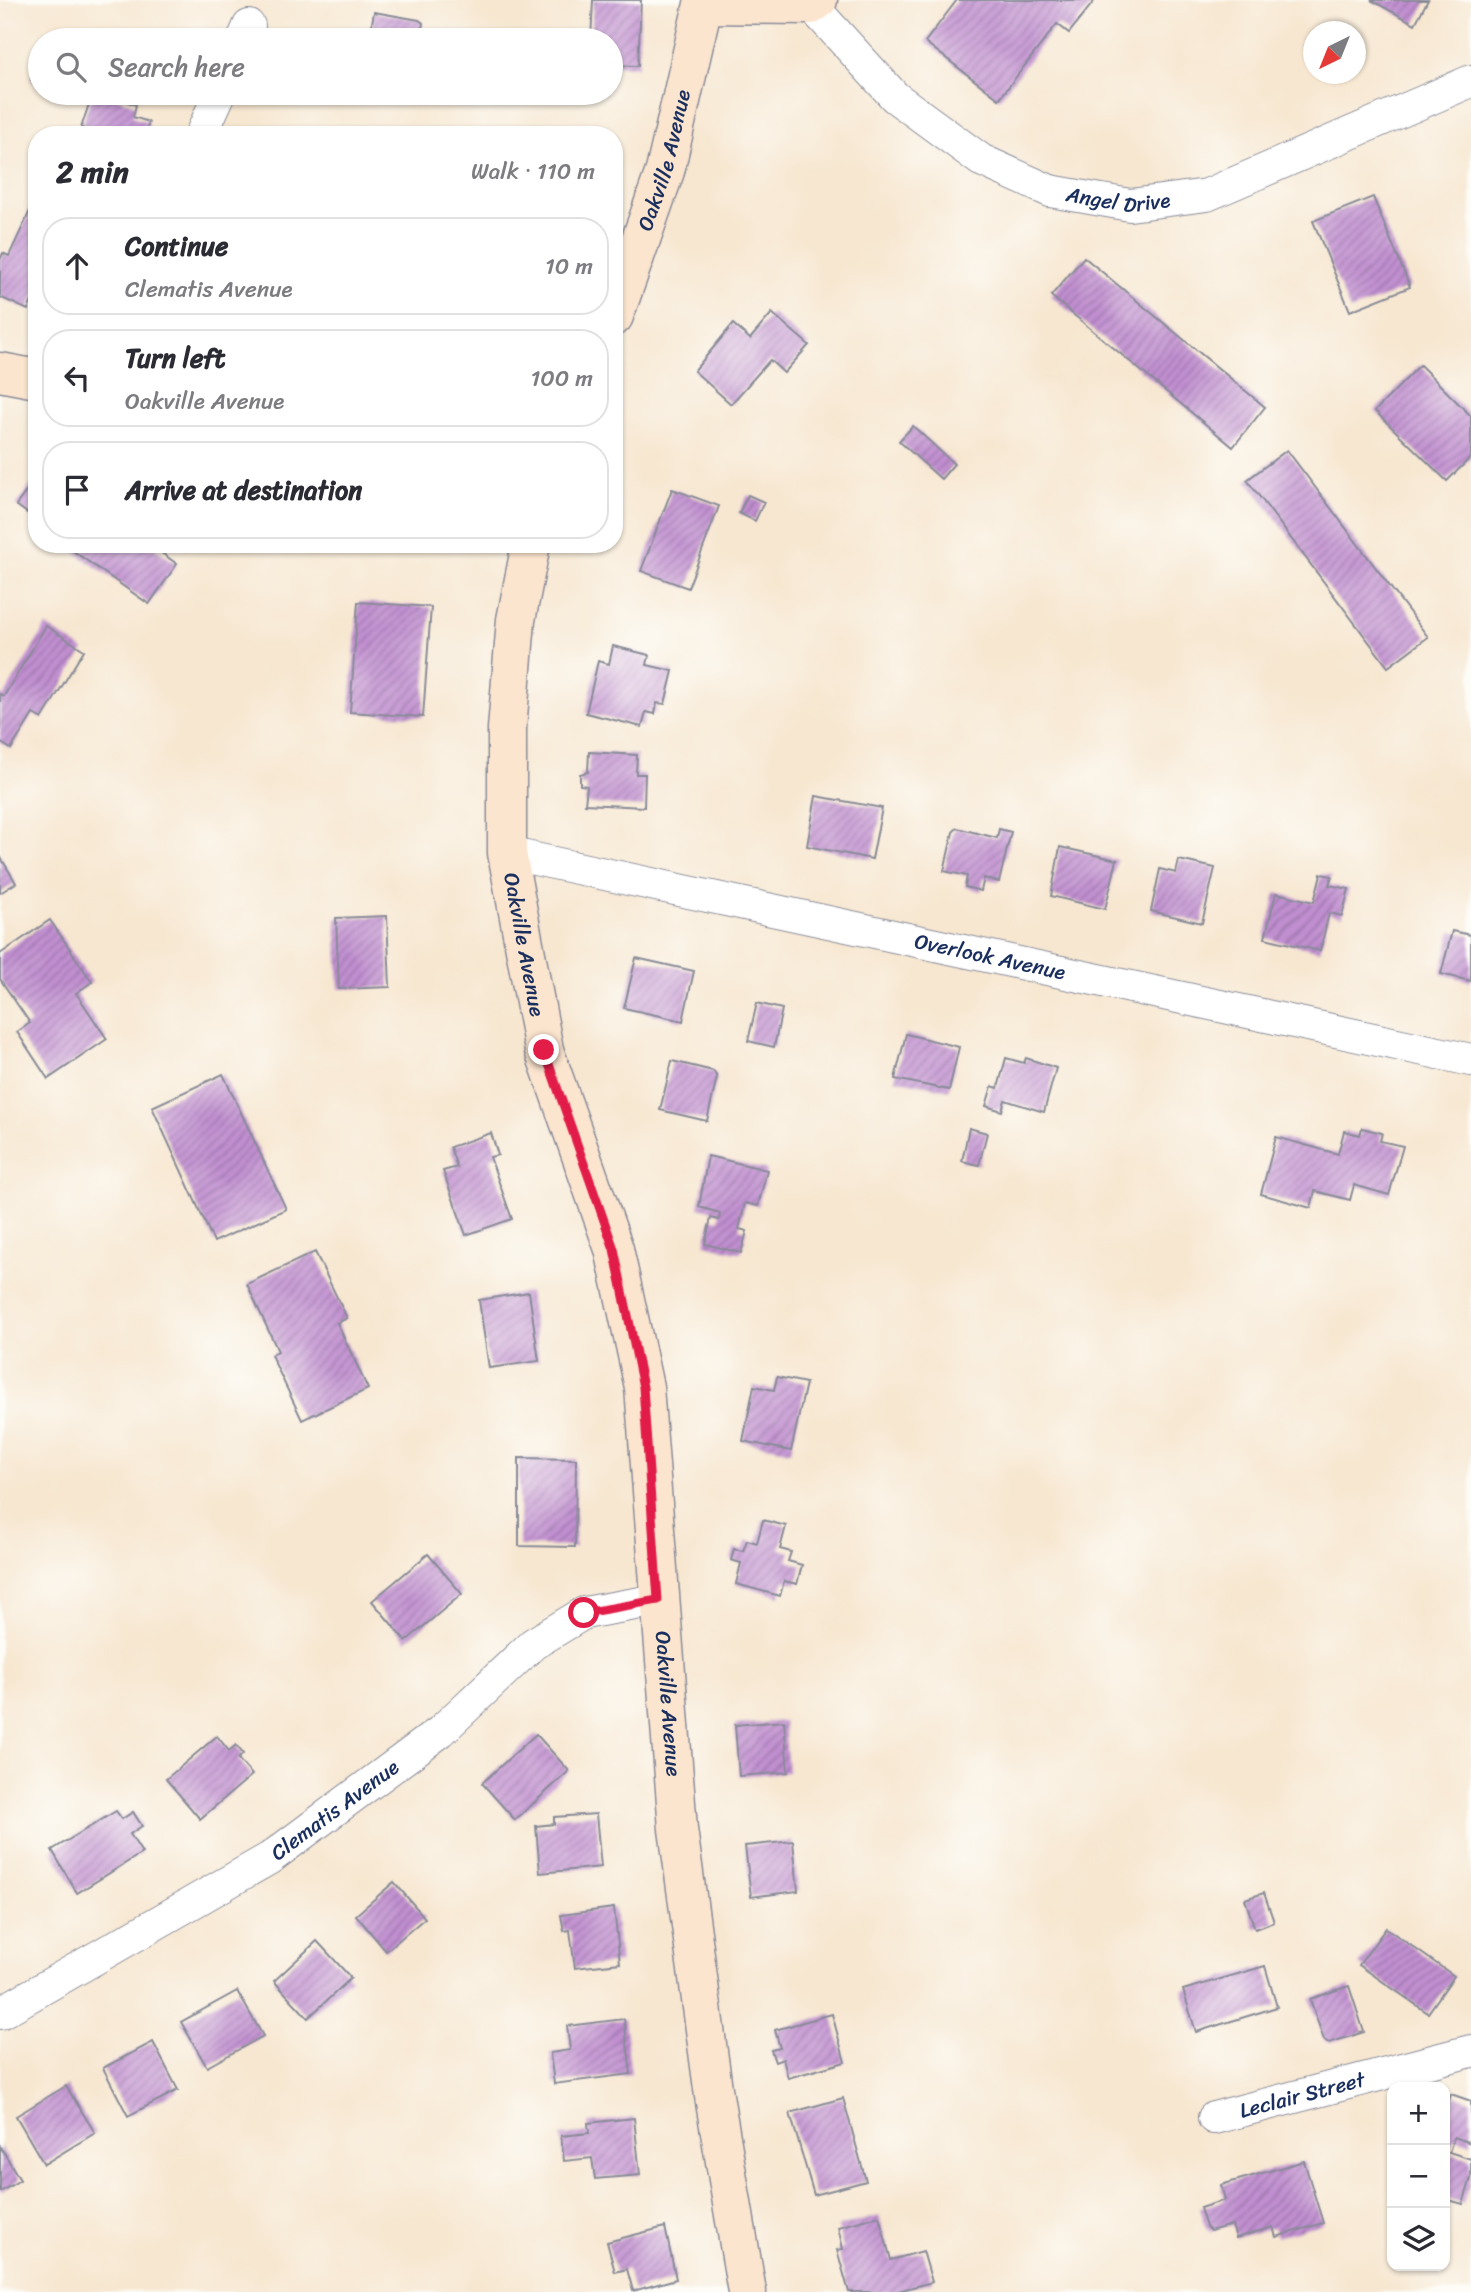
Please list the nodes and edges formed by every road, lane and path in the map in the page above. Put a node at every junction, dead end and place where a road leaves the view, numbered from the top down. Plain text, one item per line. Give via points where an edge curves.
1 (704, 2) edge
2 (814, 2) edge
3 (1471, 81) edge
4 (215, 105) edge
5 (205, 126) edge
6 (623, 290) edge
7 (0, 372) edge
8 (28, 377) edge
9 (529, 553) edge
10 (507, 853) junction
11 (1471, 1060) edge
12 (658, 1600) junction
13 (0, 2013) edge
14 (1471, 2051) edge
15 (1214, 2118) dead end
16 (747, 2292) edge

1 - 2 street
1 - 6 street, Oakville Avenue via 665,171
2 - 3 street, Angel Drive via 895,97 981,160 1050,191 1130,205 1207,195
4 - 5 street
7 - 8 street
9 - 10 street, Oakville Avenue via 516,620
10 - 11 street, Overlook Avenue
10 - 12 street, Oakville Avenue via 544,1050 614,1249 643,1387
12 - 13 street, Clematis Avenue via 584,1613 533,1644 441,1731 270,1858
12 - 16 street, Oakville Avenue via 678,1829 714,2096
14 - 15 street, Leclair Street

